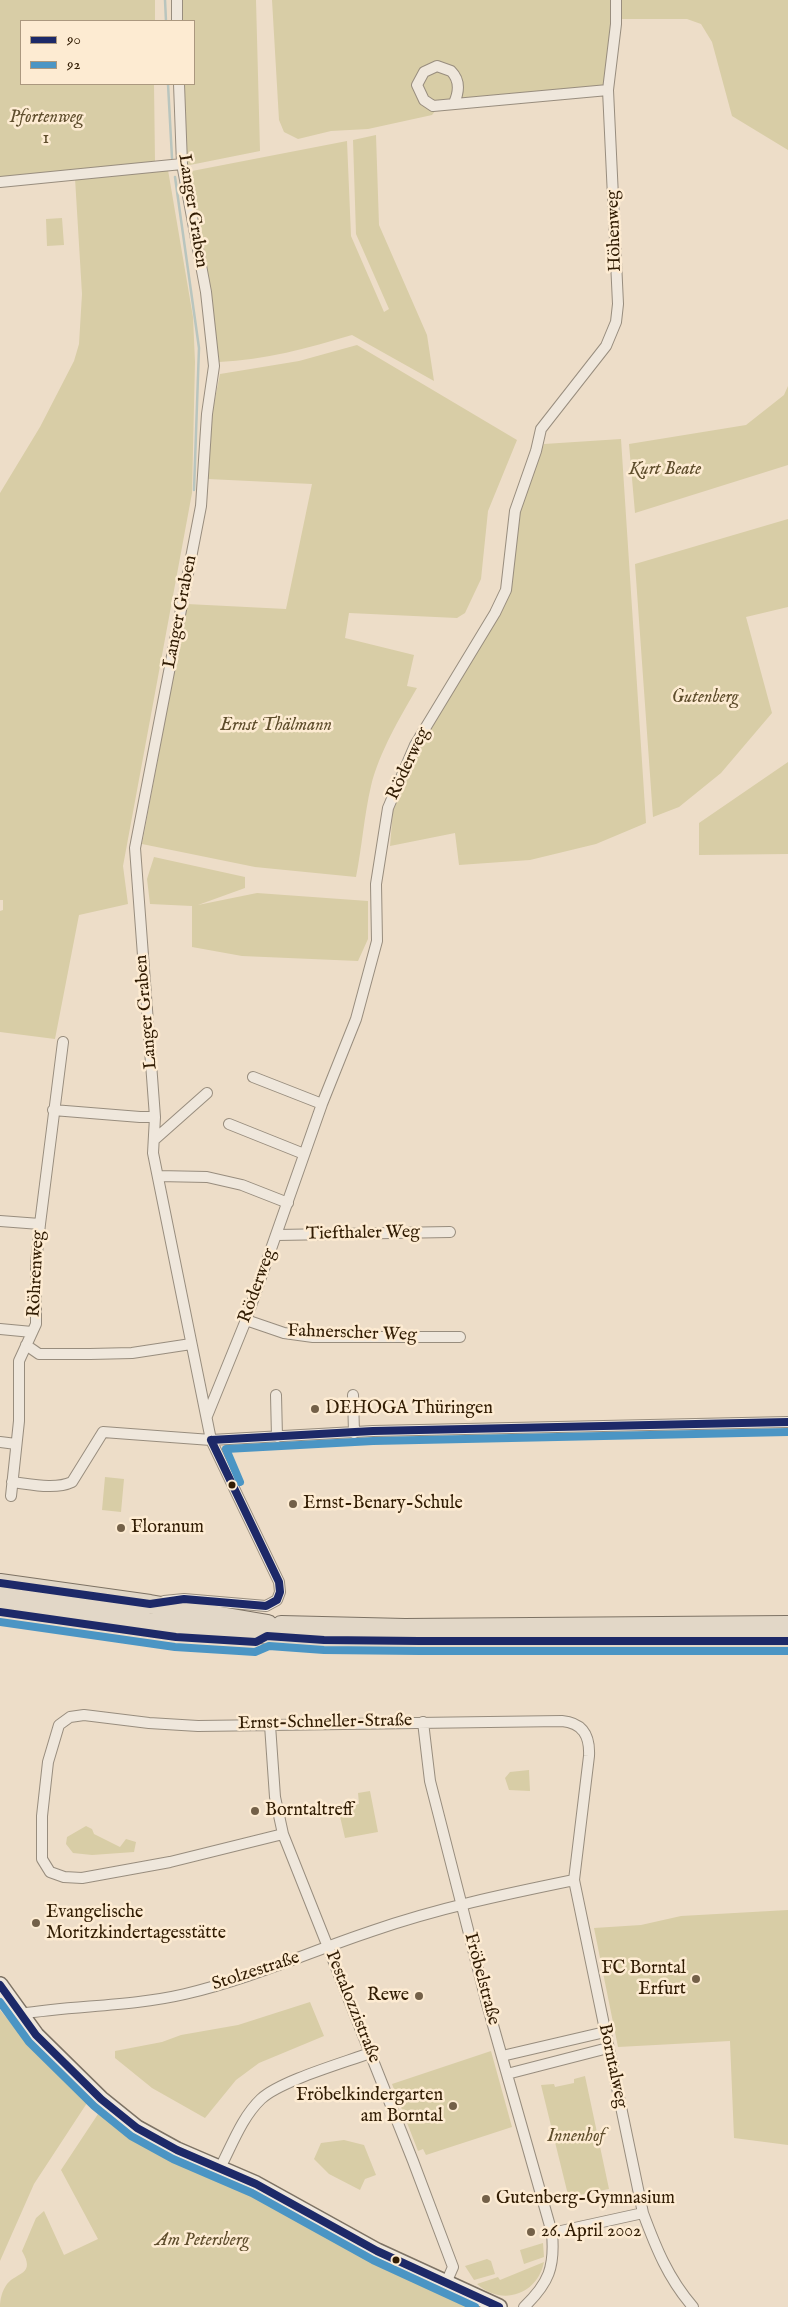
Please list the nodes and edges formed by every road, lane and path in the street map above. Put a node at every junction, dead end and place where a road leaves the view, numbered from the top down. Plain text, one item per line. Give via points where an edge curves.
1 (177, 0) edge
2 (616, 0) edge
3 (177, 20) edge
4 (178, 85) edge
5 (608, 90) junction
6 (454, 103) junction
7 (182, 164) junction
8 (0, 182) edge
9 (539, 438) joint
10 (63, 1042) dead end
11 (253, 1077) dead end
12 (207, 1093) dead end
13 (322, 1104) junction
14 (53, 1110) junction
15 (156, 1117) junction
16 (229, 1124) dead end
17 (154, 1140) junction
18 (304, 1154) junction
19 (158, 1176) junction
20 (288, 1204) junction
21 (0, 1221) edge
22 (40, 1224) junction
23 (450, 1232) dead end
24 (277, 1235) junction
25 (246, 1320) junction
26 (0, 1329) edge
27 (32, 1332) junction
28 (460, 1337) dead end
29 (191, 1344) junction
30 (26, 1345) junction
31 (276, 1396) dead end
32 (353, 1396) dead end
33 (207, 1417) junction
34 (788, 1422) edge
35 (354, 1432) junction
36 (277, 1437) junction
37 (210, 1440) junction
38 (0, 1442) edge
39 (16, 1444) junction
40 (12, 1482) junction
41 (11, 1496) dead end
42 (0, 1583) edge
43 (0, 1594) edge
44 (0, 1601) edge
45 (150, 1604) junction
46 (0, 1612) edge
47 (268, 1630) junction
48 (786, 1636) edge
49 (423, 1722) junction
50 (270, 1725) junction
51 (579, 1726) joint
52 (283, 1834) junction
53 (574, 1880) junction
54 (462, 1904) junction
55 (328, 1947) junction
56 (0, 1985) edge
57 (20, 2014) junction
58 (605, 2032) junction
59 (608, 2048) junction
60 (370, 2053) junction
61 (502, 2056) junction
62 (506, 2074) junction
63 (220, 2168) junction
64 (643, 2213) junction
65 (552, 2233) junction
66 (446, 2283) junction
67 (499, 2307) edge
68 (524, 2307) edge
69 (693, 2307) edge

1 - 3 street
2 - 5 street, Höhenweg
4 - 7 street, Langer Graben
5 - 6 street
5 - 9 street, Höhenweg via 618,304 616,322 606,346 541,429
6 - 6 street via 433,106 424,100 417,85 424,72 437,66 451,71 458,83
7 - 8 street
7 - 15 street, Langer Graben via 206,292 214,366 207,414 201,506 135,848
9 - 13 street, Röderweg via 515,511 506,590 415,745 388,808 376,884 377,941 356,1019
10 - 14 street, Röhrenweg
11 - 13 street
12 - 17 street
13 - 18 street, Röderweg
14 - 15 street
14 - 22 street, Röhrenweg
15 - 17 street, Langer Graben
16 - 18 street
17 - 19 street, Langer Graben
18 - 20 street, Röderweg
19 - 20 street via 207,1177 242,1185
19 - 29 street, Langer Graben
20 - 24 street, Röderweg
21 - 22 street
22 - 27 street, Röhrenweg via 36,1324
23 - 24 street, Tiefthaler Weg
24 - 25 street, Röderweg
25 - 28 street, Fahnerscher Weg via 284,1333 313,1336
25 - 33 street, Röderweg
26 - 27 street
27 - 30 street, Röhrenweg
29 - 30 street via 137,1352 90,1354 39,1354
29 - 33 street, Langer Graben
30 - 39 street, Röhrenweg via 19,1361
31 - 36 street
32 - 35 street
33 - 37 street, Langer Graben
34 - 35 street
35 - 36 street
36 - 37 street
37 - 40 street via 103,1432 72,1482 56,1486
37 - 45 street, Langer Graben via 279,1582 280,1592 277,1600 266,1606 184,1599
38 - 39 street
39 - 40 street, Röhrenweg
40 - 41 street, Röhrenweg
42 - 45 highway
43 - 47 highway
44 - 47 highway via 183,1627
45 - 47 highway
46 - 47 highway via 176,1637 256,1642
47 - 48 highway via 324,1640
49 - 50 street, Ernst-Schneller-Straße
49 - 51 street, Ernst-Schneller-Straße via 562,1720
49 - 54 street, Fröbelstraße via 430,1781
50 - 52 street, Pestalozzistraße via 275,1797
50 - 52 street, Ernst-Schneller-Straße via 198,1726 84,1715 70,1717 59,1725 48,1762 42,1816 42,1859 50,1872 64,1878 82,1878 170,1862
51 - 53 street, Borntalweg via 590,1742
52 - 55 street, Pestalozzistraße
53 - 54 street, Stolzestraße
53 - 58 street, Borntalweg
54 - 55 street, Stolzestraße
54 - 61 street, Fröbelstraße
55 - 57 street, Stolzestraße via 246,1977 184,1994 120,2006
55 - 60 street, Pestalozzistraße
56 - 57 main road
57 - 63 main road via 36,2035 119,2115 177,2150
58 - 59 street, Borntalweg
58 - 61 street
59 - 62 street
59 - 64 street, Borntalweg
60 - 63 street via 278,2088 262,2098 248,2115
60 - 66 street, Pestalozzistraße via 453,2267
61 - 62 street, Fröbelstraße
62 - 65 street, Fröbelstraße
63 - 66 main road
64 - 65 street
64 - 69 street, Borntalweg via 660,2260 676,2288
65 - 68 street, Fröbelstraße via 552,2268 538,2293
66 - 67 main road

